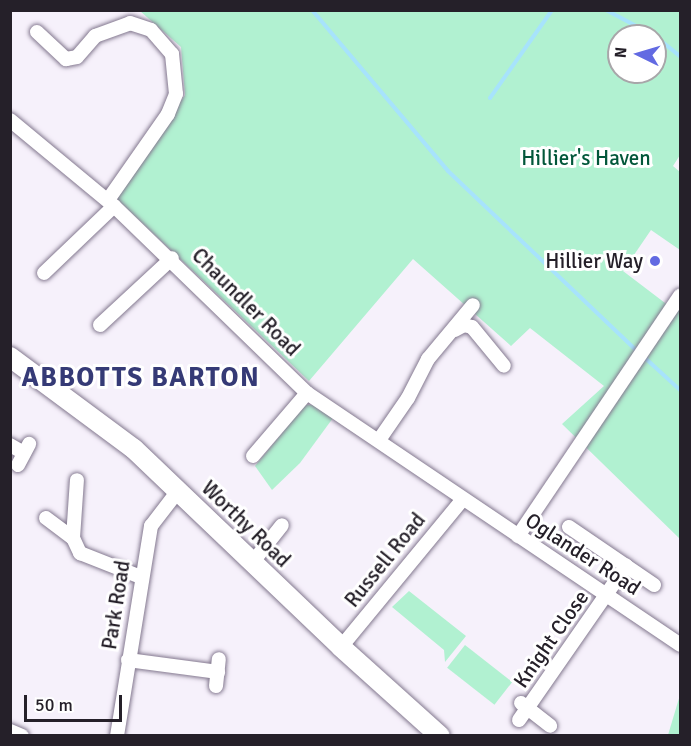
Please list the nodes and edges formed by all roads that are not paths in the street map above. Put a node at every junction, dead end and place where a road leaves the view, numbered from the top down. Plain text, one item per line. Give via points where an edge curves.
1 (37, 32) dead end
2 (10, 120) edge
3 (111, 203) junction
4 (172, 258) junction
5 (44, 273) dead end
6 (681, 296) edge
7 (473, 305) dead end
8 (100, 325) dead end
9 (455, 330) junction
10 (10, 357) edge
11 (504, 366) dead end
12 (308, 393) junction
13 (379, 440) junction
14 (10, 445) edge
15 (24, 454) dead end
16 (253, 456) dead end
17 (77, 480) dead end
18 (178, 490) junction
19 (462, 500) junction
20 (46, 518) dead end
21 (282, 525) dead end
22 (569, 527) dead end
23 (518, 536) junction
24 (73, 538) junction
25 (252, 563) junction
26 (626, 566) junction
27 (141, 577) junction
28 (654, 585) dead end
29 (608, 594) junction
30 (681, 645) edge
31 (341, 647) junction
32 (128, 660) junction
33 (216, 686) dead end
34 (550, 726) dead end
35 (10, 731) edge
36 (22, 735) edge
37 (117, 735) edge
38 (440, 735) edge

1 - 3 street via 66,59 77,57 95,36 130,23 151,30 172,54 176,94 168,114
2 - 3 street, Chaundler Road
3 - 4 street, Chaundler Road
3 - 5 street
4 - 8 street
4 - 12 street, Chaundler Road
6 - 23 street
7 - 9 street
9 - 11 street via 464,325 472,327
9 - 13 street via 428,359 408,398
10 - 18 main road, Worthy Road via 134,449
12 - 13 street, Chaundler Road
12 - 16 street
13 - 19 street, Chaundler Road
14 - 15 street
17 - 24 street
18 - 25 main road, Worthy Road
18 - 27 street, Park Road via 151,526
19 - 23 street, Oglander Road
19 - 31 street, Russell Road
20 - 24 street
21 - 25 street
22 - 26 street
23 - 29 street, Oglander Road
24 - 27 street via 80,553
25 - 31 main road, Worthy Road
26 - 28 street
26 - 29 street, Knight Close
27 - 32 street, Park Road
29 - 30 street, Oglander Road
29 - 34 street, Knight Close via 522,710
31 - 38 main road, Worthy Road
32 - 33 street via 219,665
32 - 37 street, Park Road
35 - 36 street

